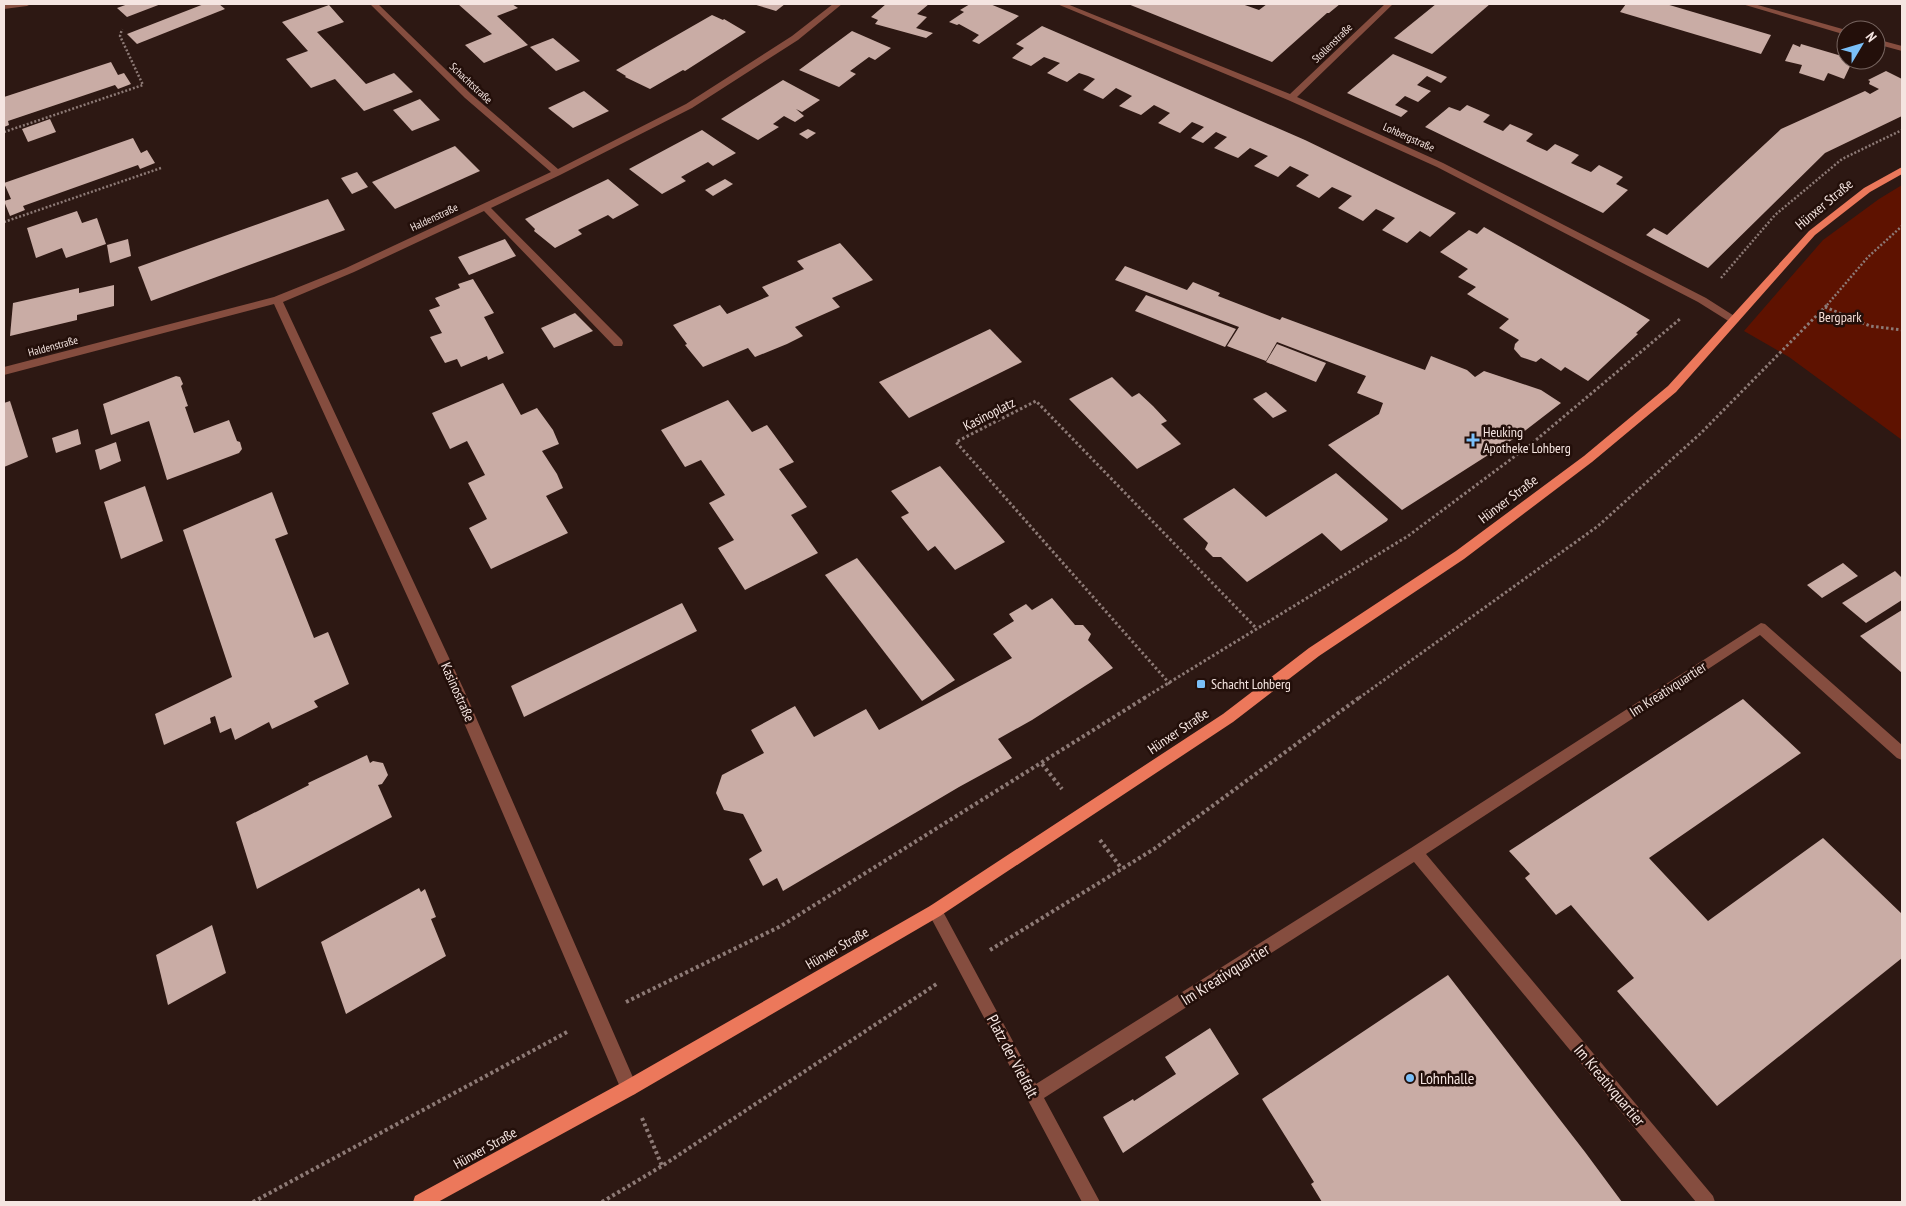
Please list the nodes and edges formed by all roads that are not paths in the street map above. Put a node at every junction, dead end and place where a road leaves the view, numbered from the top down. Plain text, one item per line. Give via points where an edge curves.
1 (27, 4) edge
2 (374, 4) edge
3 (838, 4) edge
4 (1061, 4) edge
5 (1389, 4) edge
6 (1746, 4) edge
7 (7, 6) edge
8 (1836, 30) edge
9 (1886, 45) edge
10 (1902, 49) edge
11 (1291, 98) junction
12 (1902, 170) edge
13 (557, 174) junction
14 (485, 207) junction
15 (277, 300) junction
16 (1734, 319) junction
17 (618, 343) dead end
18 (4, 371) edge
19 (1902, 754) edge
20 (1416, 853) junction
21 (935, 911) junction
22 (629, 1088) junction
23 (1033, 1095) junction
24 (421, 1202) edge
25 (1091, 1202) edge
26 (1707, 1202) edge

1 - 7 street
2 - 13 street, Schachtstraße via 468,96
3 - 13 street, Haldenstraße via 795,38 689,106
4 - 11 street, Lohbergstraße
5 - 11 street, Stollenstraße
6 - 8 street
9 - 10 street
11 - 16 street, Lohbergstraße via 1440,165
12 - 16 main road, Hünxer Straße via 1867,190 1812,232
13 - 14 street, Haldenstraße
14 - 15 street, Haldenstraße
14 - 17 street
15 - 18 street, Haldenstraße
15 - 22 street, Kasinostraße via 457,690
16 - 21 main road, Hünxer Straße via 1672,389 1588,458 1460,555 1314,652 1228,718
19 - 20 street, Im Kreativquartier via 1761,628
20 - 23 street, Im Kreativquartier
20 - 26 street, Im Kreativquartier
21 - 22 main road, Hünxer Straße
21 - 23 street, Platz der Vielfalt
22 - 24 main road, Hünxer Straße
23 - 25 street, Platz der Vielfalt

